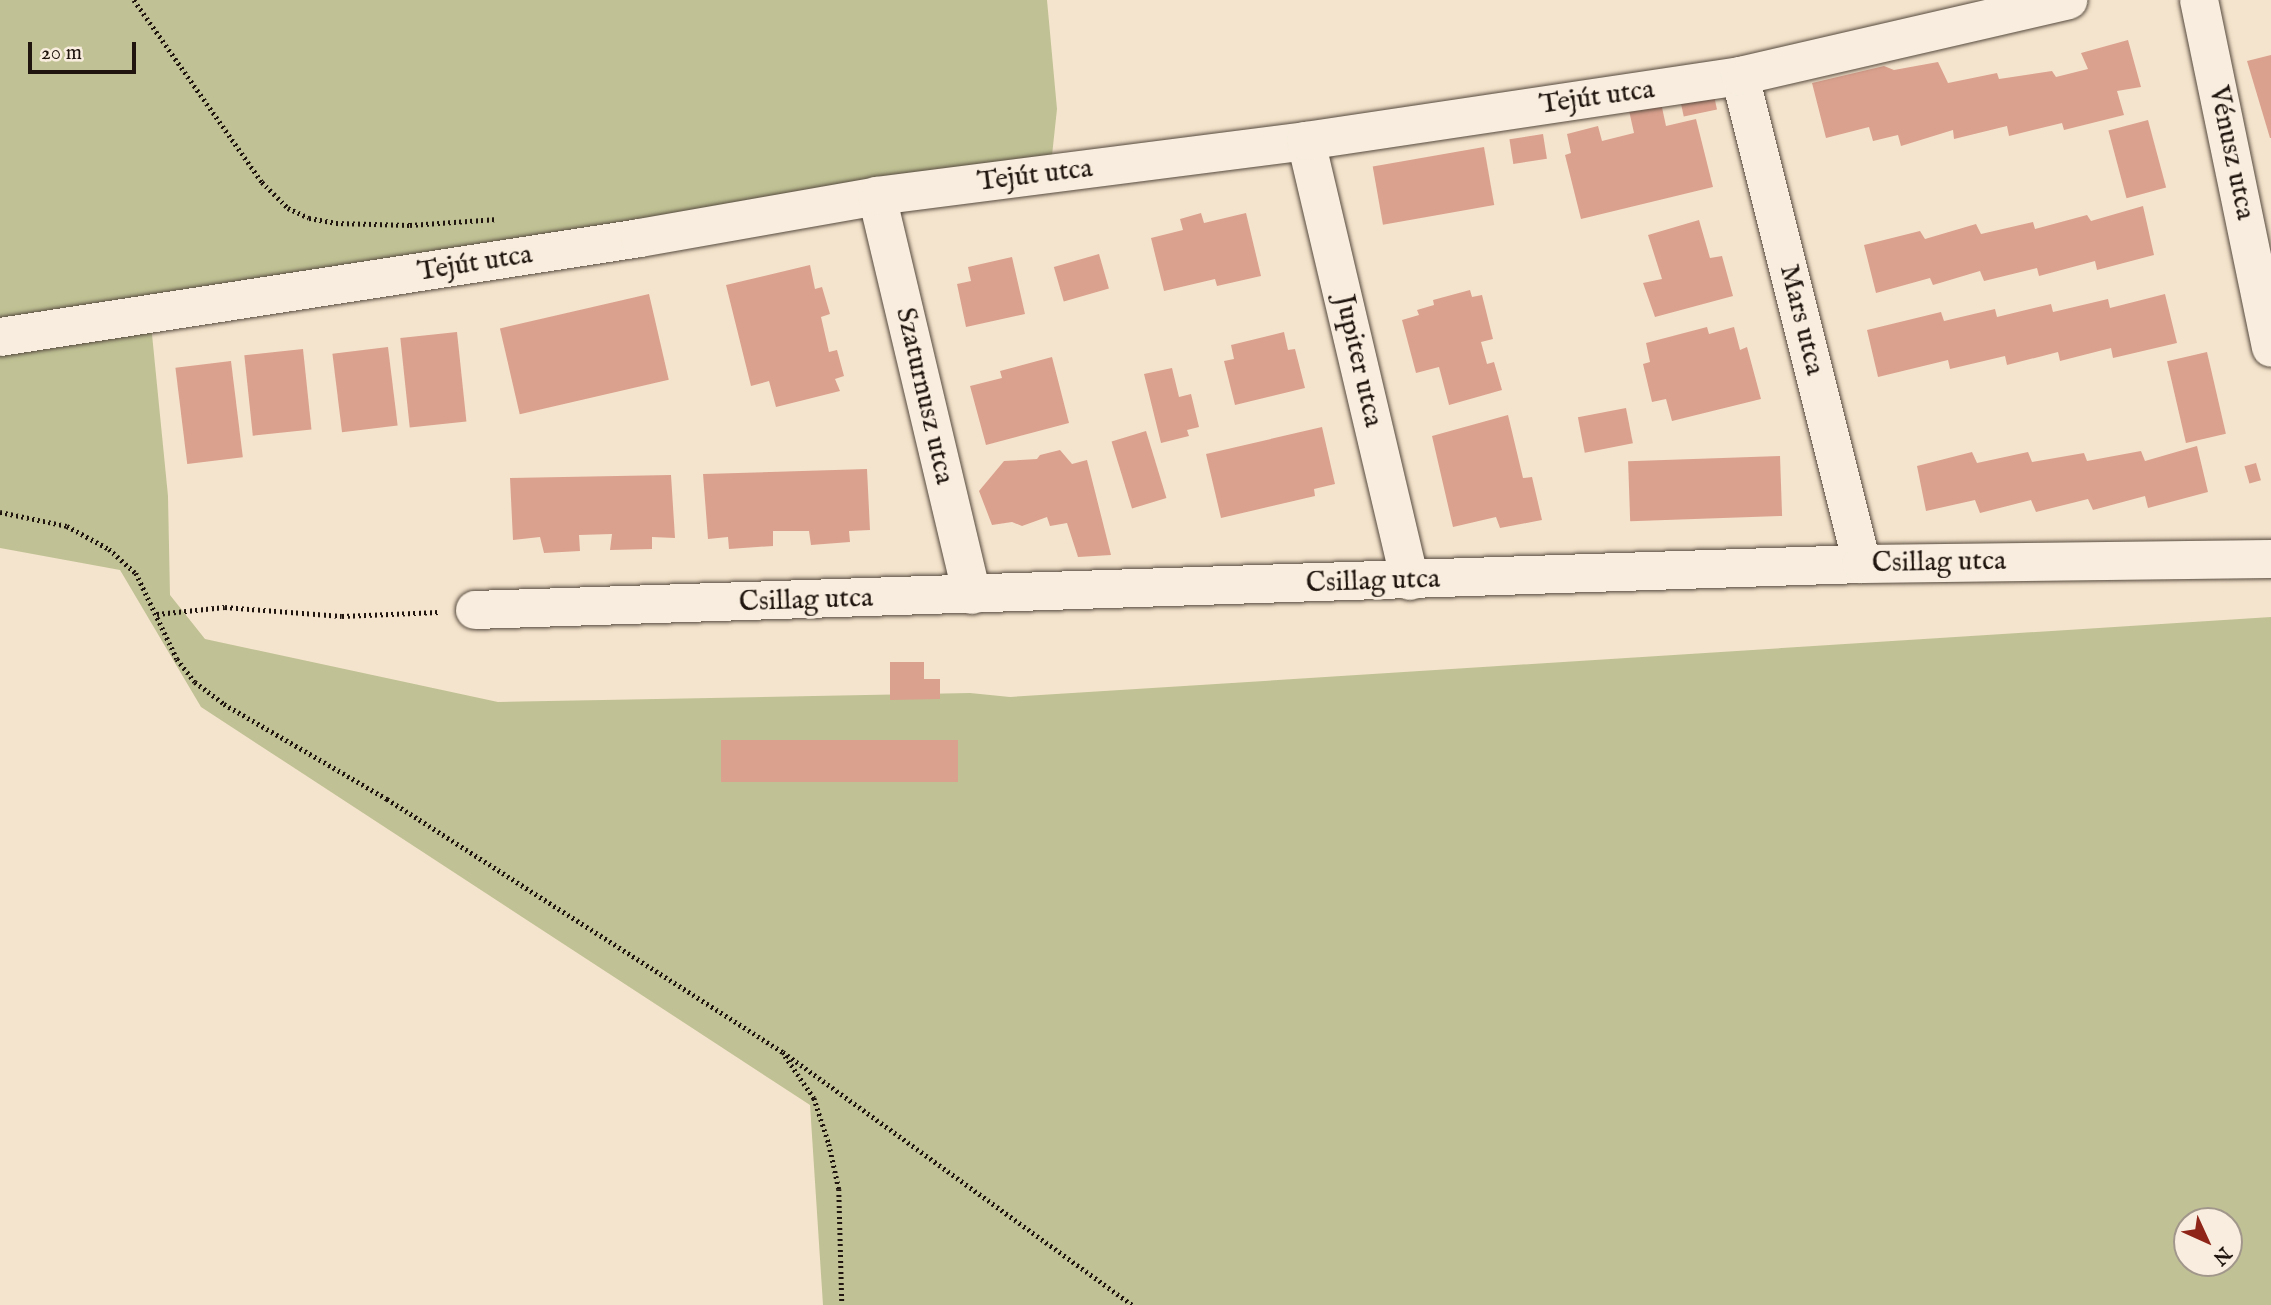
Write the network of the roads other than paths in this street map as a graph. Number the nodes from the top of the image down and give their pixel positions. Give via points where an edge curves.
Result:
1 (2068, 0) edge
2 (2199, 0) edge
3 (1740, 76) junction
4 (1306, 141) junction
5 (877, 196) junction
6 (0, 337) edge
7 (2271, 348) edge
8 (2271, 559) edge
9 (1862, 564) junction
10 (1410, 581) junction
11 (972, 595) junction
12 (475, 610) road end

1 - 3 street, Tejút utca
2 - 7 street, Vénusz utca
3 - 4 street, Tejút utca
3 - 9 street, Mars utca
4 - 5 street, Tejút utca
4 - 10 street, Jupiter utca
5 - 6 street, Tejút utca via 613,242
5 - 11 street, Szaturnusz utca
8 - 9 street, Csillag utca
9 - 10 street, Csillag utca
10 - 11 street, Csillag utca
11 - 12 street, Csillag utca

